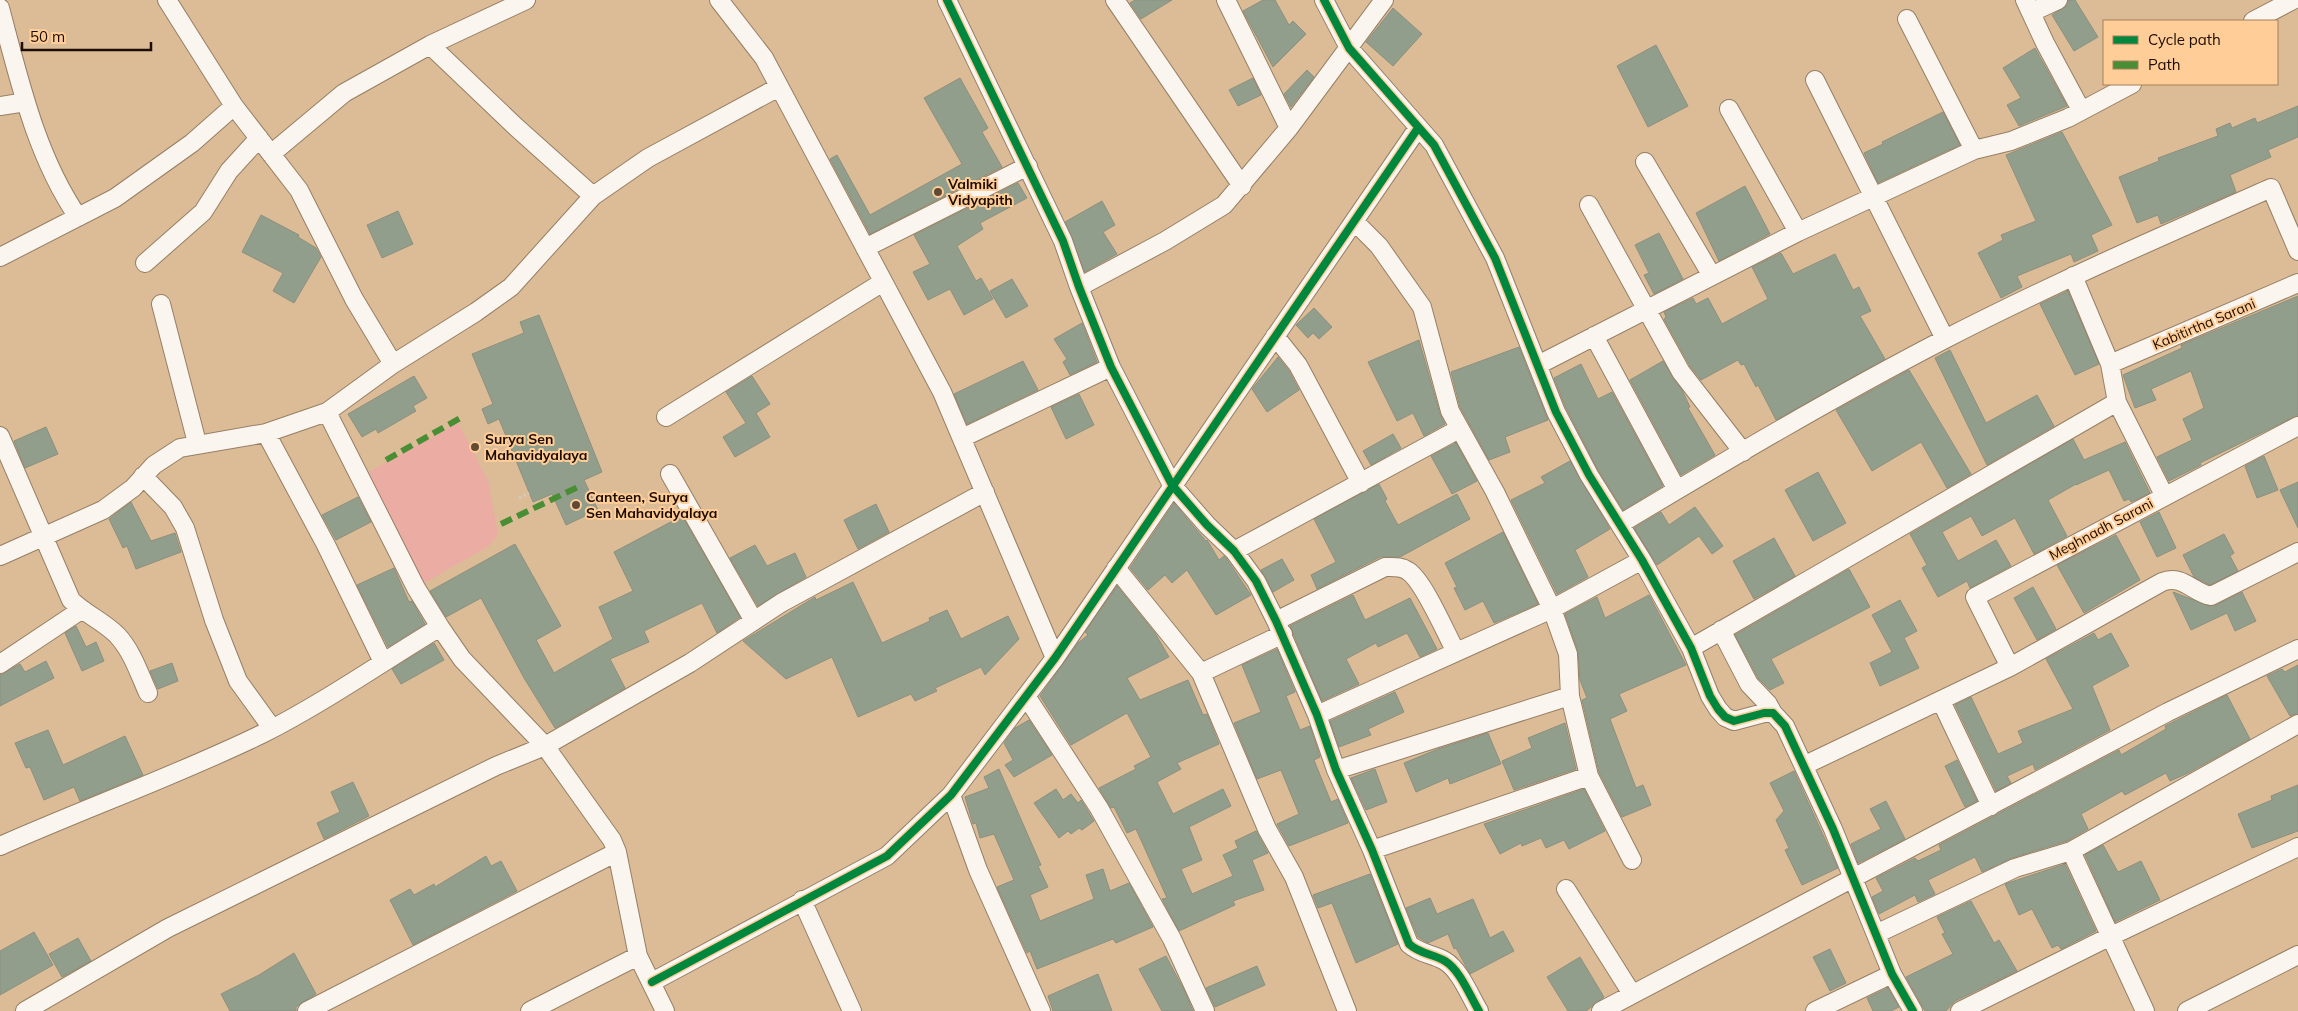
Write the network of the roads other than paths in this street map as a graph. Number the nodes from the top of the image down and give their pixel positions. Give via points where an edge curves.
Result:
1 (166, 0) edge
2 (526, 0) edge
3 (719, 0) edge
4 (947, 0) edge
5 (1115, 0) edge
6 (1226, 0) edge
7 (1324, 0) edge
8 (1384, 0) edge
9 (2058, 0) edge
10 (2294, 0) edge
11 (2029, 6) edge
12 (0, 8) edge
13 (1907, 20) dead end
14 (2255, 20) edge
15 (430, 45) junction
16 (1350, 48) junction
17 (1815, 80) dead end
18 (2130, 85) edge
19 (779, 87) junction
20 (26, 102) junction
21 (0, 106) edge
22 (234, 106) junction
23 (1729, 109) dead end
24 (2081, 110) junction
25 (1289, 128) junction
26 (1418, 128) junction
27 (259, 138) junction
28 (1974, 150) junction
29 (271, 154) junction
30 (1645, 162) dead end
31 (1028, 166) junction
32 (1242, 186) junction
33 (593, 196) junction
34 (1873, 198) junction
35 (1589, 205) dead end
36 (78, 217) junction
37 (1355, 222) junction
38 (1798, 232) junction
39 (865, 248) junction
40 (2298, 251) edge
41 (0, 257) edge
42 (144, 263) dead end
43 (1712, 276) junction
44 (2074, 276) junction
45 (883, 282) junction
46 (2298, 283) edge
47 (1079, 287) junction
48 (161, 304) dead end
49 (1647, 309) junction
50 (1275, 336) junction
51 (1594, 336) junction
52 (1945, 339) junction
53 (393, 364) junction
54 (2110, 364) junction
55 (1538, 365) junction
56 (1111, 367) junction
57 (2117, 402) junction
58 (328, 412) junction
59 (666, 417) dead end
60 (2298, 426) edge
61 (1459, 429) junction
62 (266, 433) junction
63 (0, 436) edge
64 (962, 438) junction
65 (197, 443) junction
66 (1743, 452) junction
67 (670, 474) dead end
68 (143, 476) junction
69 (1361, 483) junction
70 (1172, 485) junction
71 (1677, 490) junction
72 (985, 492) junction
73 (2164, 495) junction
74 (1620, 524) junction
75 (44, 538) junction
76 (1234, 551) junction
77 (2298, 552) edge
78 (0, 556) edge
79 (1642, 560) junction
80 (1116, 568) junction
81 (1552, 609) junction
82 (81, 610) junction
83 (754, 621) junction
84 (440, 627) junction
85 (1280, 628) junction
86 (1721, 630) junction
87 (1691, 648) junction
88 (2298, 649) edge
89 (1456, 652) junction
90 (1055, 658) junction
91 (383, 662) junction
92 (0, 664) edge
93 (2010, 667) junction
94 (1201, 673) junction
95 (148, 693) dead end
96 (1026, 696) junction
97 (1570, 696) junction
98 (1941, 701) junction
99 (1773, 713) junction
100 (1317, 715) junction
101 (2298, 724) edge
102 (272, 728) junction
103 (545, 746) junction
104 (1805, 765) junction
105 (1336, 770) junction
106 (1589, 776) junction
107 (952, 795) junction
108 (1991, 806) junction
109 (0, 846) edge
110 (2298, 847) edge
111 (1372, 850) junction
112 (2071, 851) junction
113 (617, 852) junction
114 (1632, 860) dead end
115 (1853, 879) junction
116 (1566, 889) dead end
117 (802, 900) junction
118 (1876, 934) junction
119 (2109, 937) junction
120 (2298, 955) edge
121 (638, 956) junction
122 (1892, 974) junction
123 (652, 982) junction
124 (1632, 994) junction
125 (25, 1011) edge
126 (307, 1011) edge
127 (530, 1011) edge
128 (664, 1011) edge
129 (852, 1011) edge
130 (1041, 1011) edge
131 (1205, 1011) edge
132 (1347, 1011) edge
133 (1479, 1011) edge
134 (1601, 1011) edge
135 (1815, 1011) edge
136 (1913, 1011) edge
137 (1960, 1011) edge
138 (2145, 1011) edge
139 (2186, 1011) edge

1 - 22 street
2 - 15 street
3 - 19 street via 764,58
4 - 31 street
5 - 32 street
6 - 25 street
7 - 16 street
8 - 16 street
9 - 11 street
10 - 14 street
11 - 24 street
12 - 20 street
13 - 28 street
15 - 29 street via 344,93
15 - 33 street
16 - 25 street
16 - 26 street
17 - 34 street
18 - 24 street
19 - 33 street via 648,158
19 - 39 street
20 - 21 street
20 - 36 street via 61,192
22 - 27 street
22 - 36 street via 192,143 123,192
23 - 38 street
24 - 28 street via 2011,141
25 - 32 street
26 - 37 street
26 - 55 street via 1434,144 1495,258
27 - 29 street
27 - 42 street via 229,171 203,212
28 - 34 street
29 - 53 street via 302,196 354,299
30 - 43 street
31 - 39 street
31 - 47 street via 1063,241
32 - 47 street via 1224,205 1186,229
33 - 53 street via 511,287
34 - 38 street
34 - 52 street
35 - 49 street
36 - 41 street
37 - 50 street
37 - 61 street via 1378,246 1422,307 1441,384
38 - 43 street
39 - 45 street
40 - 44 street via 2271,188
43 - 49 street
44 - 52 street
44 - 54 street
45 - 59 street
45 - 64 street via 942,392
46 - 54 street, Kabitirtha Sarani
47 - 56 street
48 - 65 street
49 - 51 street
49 - 66 street via 1681,372
50 - 69 street via 1298,365
50 - 70 street
51 - 55 street
51 - 71 street
52 - 66 street
53 - 58 street
54 - 57 street
55 - 74 street via 1556,412 1589,475
56 - 64 street
56 - 70 street
57 - 73 street
57 - 86 street
58 - 62 street
58 - 84 street via 416,588
60 - 73 street, Meghnadh Sarani
61 - 69 street
61 - 81 street via 1495,492
62 - 65 street
62 - 91 street
63 - 75 street
64 - 72 street
65 - 68 street via 165,456
66 - 71 street
67 - 83 street
68 - 75 street via 133,488 103,510
68 - 102 street via 173,507 185,528 214,620 238,681
69 - 76 street
70 - 76 street
70 - 80 street
71 - 74 street
72 - 83 street via 780,602
72 - 90 street
73 - 93 street, Meghnadh Sarani via 1976,597
74 - 79 street
75 - 78 street
75 - 82 street via 71,600
76 - 85 street via 1256,581
77 - 93 street via 2211,596 2171,578
79 - 81 street
79 - 87 street
80 - 90 street
80 - 94 street
81 - 89 street
81 - 97 street via 1568,654
82 - 92 street
82 - 95 street via 117,635 130,652
83 - 103 street
84 - 91 street
84 - 103 street via 475,673
85 - 89 street via 1385,567 1397,566 1409,571 1420,584
85 - 94 street
85 - 100 street
86 - 87 street
86 - 99 street via 1749,684
87 - 99 street via 1710,696 1725,717 1734,721
88 - 108 street via 2168,712
89 - 100 street
90 - 96 street
91 - 102 street via 314,706
93 - 98 street
94 - 132 street via 1267,829 1294,877
96 - 107 street
96 - 131 street via 1099,808 1172,939
97 - 105 street
97 - 106 street
98 - 104 street
98 - 108 street
99 - 104 street via 1785,726
100 - 105 street
101 - 112 street
102 - 109 street via 166,777
103 - 113 street via 612,840
103 - 125 street via 496,766 168,928
104 - 115 street
105 - 111 street
106 - 111 street
106 - 114 street
107 - 117 street via 887,856
107 - 130 street via 978,870
108 - 115 street
110 - 119 street
111 - 133 street via 1409,944 1417,951 1446,962
112 - 118 street via 2015,868
112 - 119 street
113 - 121 street
113 - 126 street
115 - 118 street
115 - 124 street
116 - 124 street
117 - 123 street
117 - 129 street
118 - 122 street
119 - 137 street
119 - 138 street
120 - 139 street
121 - 123 street
121 - 127 street
122 - 135 street
122 - 136 street
123 - 128 street
124 - 134 street

